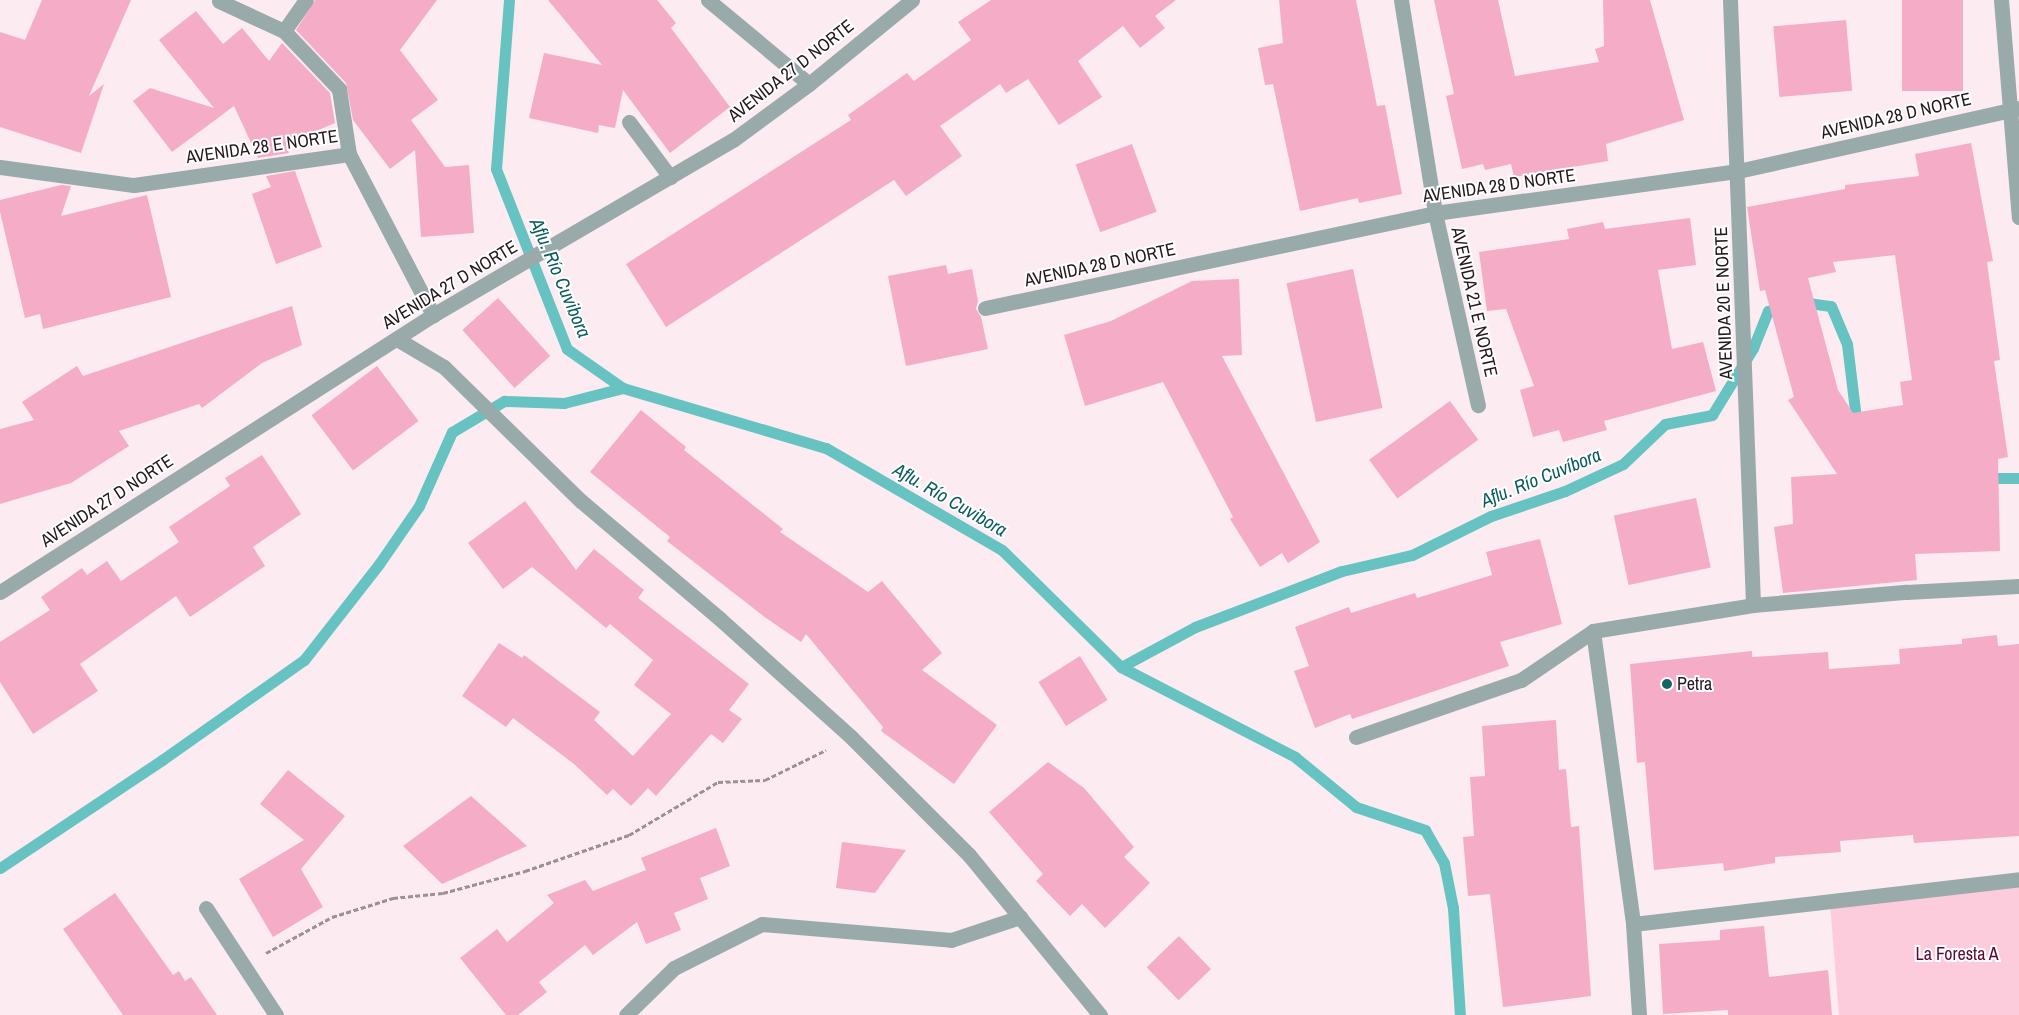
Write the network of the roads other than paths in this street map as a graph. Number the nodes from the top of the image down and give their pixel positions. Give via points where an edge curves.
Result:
1 (306, 0) edge
2 (708, 0) edge
3 (912, 0) edge
4 (1401, 0) edge
5 (1730, 0) edge
6 (2001, 0) edge
7 (219, 1) edge
8 (284, 31) junction
9 (809, 84) junction
10 (2015, 109) edge
11 (629, 122) dead end
12 (349, 154) junction
13 (0, 167) edge
14 (1738, 171) junction
15 (670, 177) junction
16 (1435, 213) junction
17 (2019, 217) edge
18 (985, 308) dead end
19 (433, 315) junction
20 (396, 339) junction
21 (1478, 404) dead end
22 (2019, 586) edge
23 (0, 592) edge
24 (1753, 605) junction
25 (1593, 631) junction
26 (1356, 737) dead end
27 (2019, 879) edge
28 (206, 908) dead end
29 (1020, 917) junction
30 (1633, 924) junction
31 (276, 1015) edge
32 (626, 1015) edge
33 (1100, 1015) edge
34 (1639, 1015) edge

1 - 8 street
2 - 9 street
3 - 9 street, AVENIDA 27 D NORTE
4 - 16 street, AVENIDA 21 E NORTE
5 - 14 street, AVENIDA 20 E NORTE
6 - 10 street
7 - 8 street
8 - 12 street via 339,89
9 - 15 street, AVENIDA 27 D NORTE via 733,140
10 - 14 street, AVENIDA 28 D NORTE
10 - 17 street
11 - 15 street
12 - 13 street, AVENIDA 28 E NORTE via 134,185
12 - 19 street, AVENIDA 28 E NORTE
14 - 16 street, AVENIDA 28 D NORTE
14 - 24 street, AVENIDA 20 E NORTE
15 - 19 street, AVENIDA 27 D NORTE
16 - 18 street, AVENIDA 28 D NORTE
16 - 21 street, AVENIDA 21 E NORTE
19 - 20 street, AVENIDA 27 D NORTE
20 - 23 street, AVENIDA 27 D NORTE
20 - 29 street via 444,367 581,501 720,619 851,737 969,855
22 - 24 street
24 - 25 street
25 - 26 street via 1521,680
25 - 30 street
27 - 30 street
28 - 31 street
29 - 32 street via 952,940 762,924 674,968
29 - 33 street
30 - 34 street

